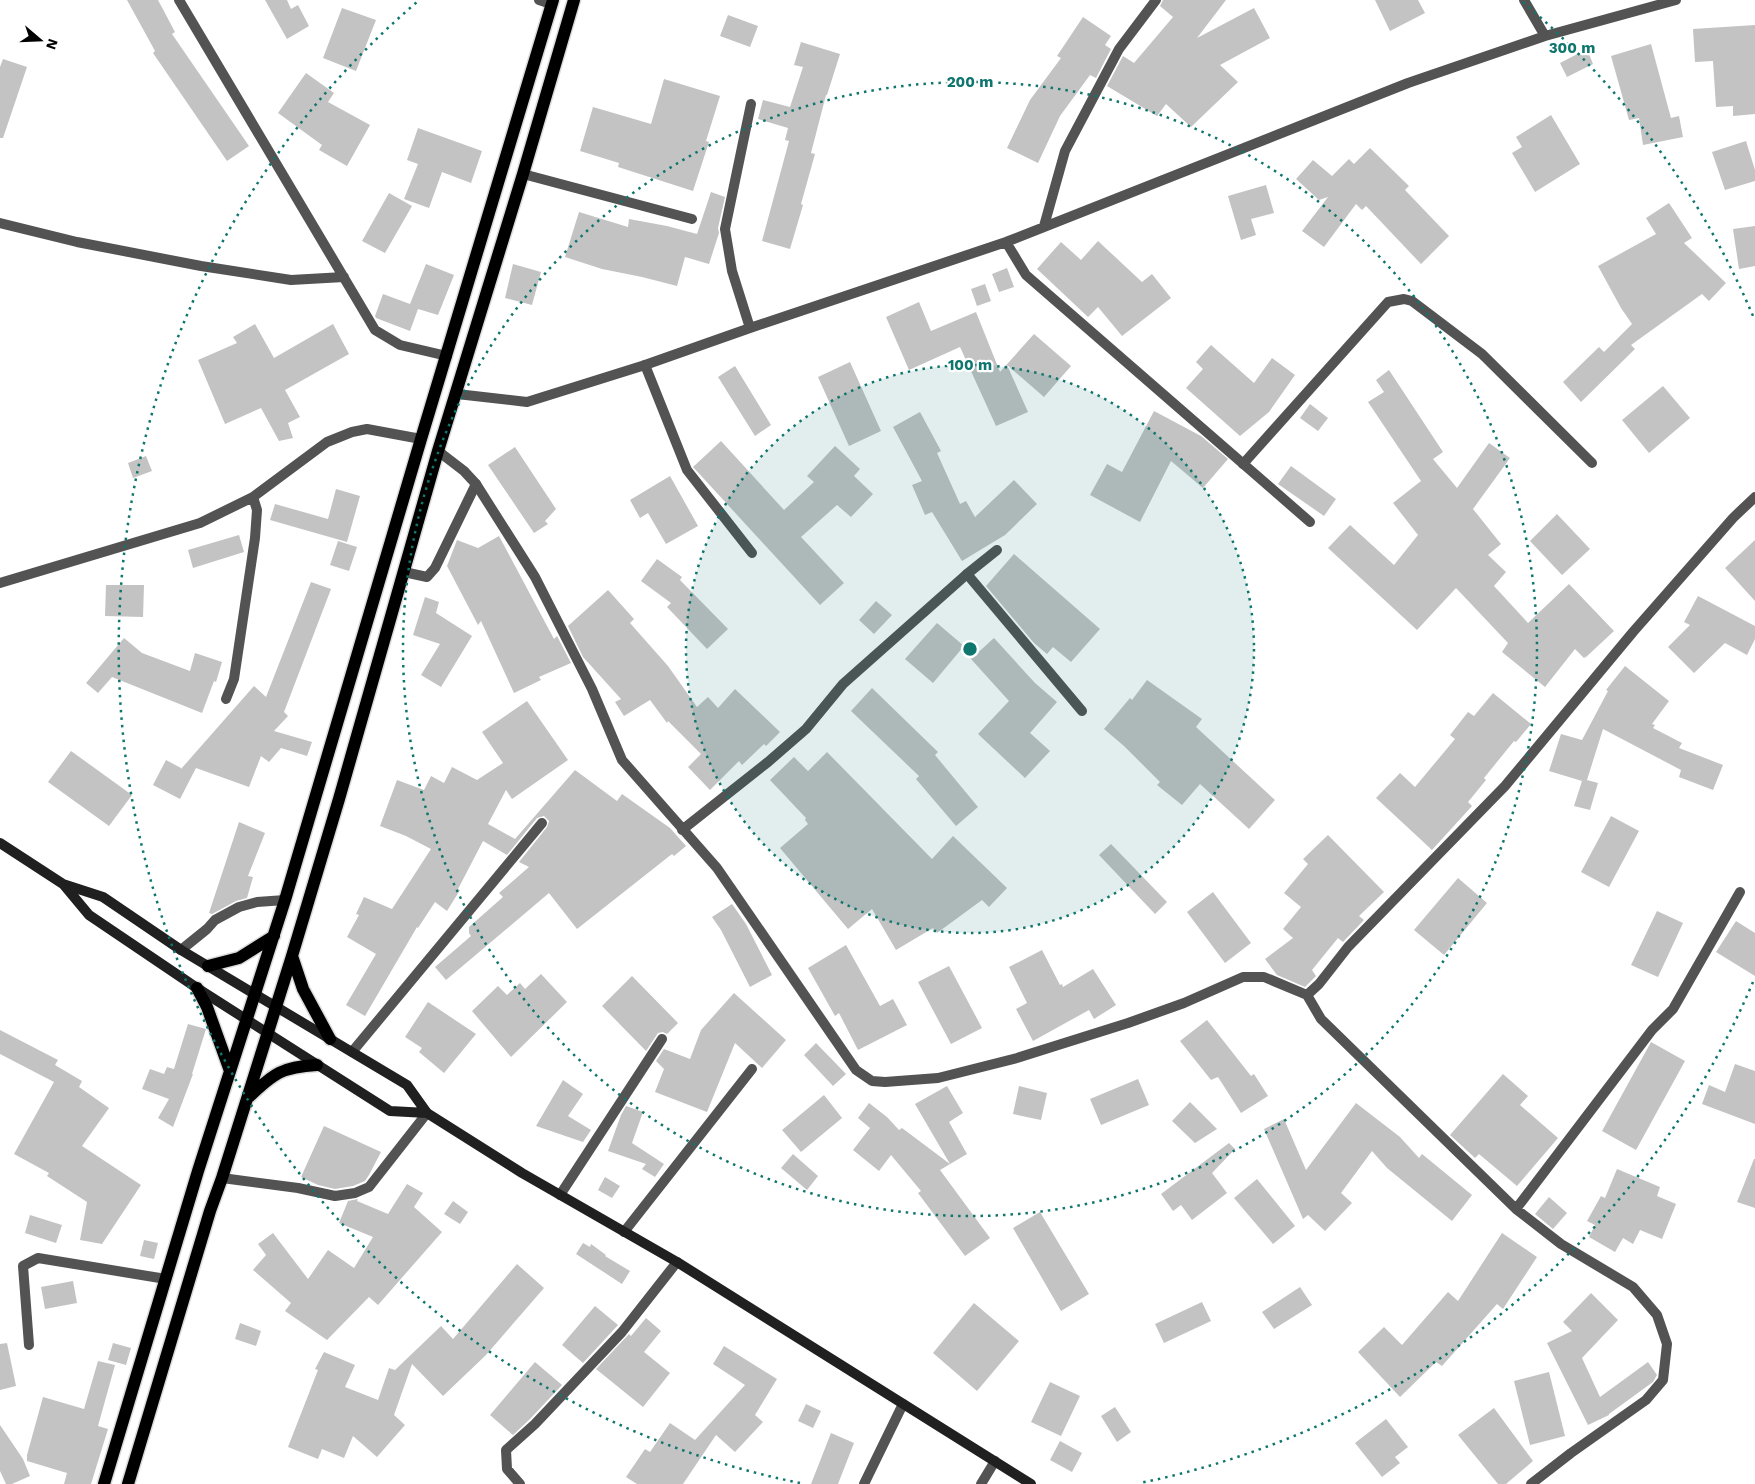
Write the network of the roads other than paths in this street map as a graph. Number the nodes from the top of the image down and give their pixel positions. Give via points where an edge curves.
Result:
1 (178, 0) edge
2 (574, 0) edge
3 (1156, 0) edge
4 (1524, 0) edge
5 (1676, 0) edge
6 (548, 1) edge
7 (1545, 36) junction
8 (751, 104) dead end
9 (523, 174) junction
10 (692, 219) dead end
11 (0, 224) edge
12 (1044, 226) junction
13 (1006, 242) junction
14 (344, 277) junction
15 (750, 328) junction
16 (446, 356) junction
17 (645, 365) junction
18 (457, 394) junction
19 (421, 439) junction
20 (438, 452) junction
21 (1592, 463) dead end
22 (1243, 464) junction
23 (476, 484) junction
24 (253, 497) junction
25 (1755, 497) edge
26 (1310, 522) dead end
27 (997, 550) dead end
28 (752, 553) dead end
29 (404, 572) junction
30 (967, 574) junction
31 (0, 583) edge
32 (226, 699) dead end
33 (1082, 711) dead end
34 (542, 823) dead end
35 (682, 830) junction
36 (0, 843) edge
37 (63, 884) junction
38 (1740, 892) dead end
39 (285, 900) junction
40 (274, 936) junction
41 (181, 950) junction
42 (292, 956) junction
43 (208, 966) junction
44 (197, 988) junction
45 (255, 995) junction
46 (1307, 995) junction
47 (276, 1007) junction
48 (246, 1020) junction
49 (268, 1034) junction
50 (330, 1039) junction
51 (662, 1039) dead end
52 (352, 1052) junction
53 (317, 1065) junction
54 (752, 1069) dead end
55 (230, 1071) junction
56 (247, 1099) junction
57 (427, 1113) junction
58 (222, 1178) junction
59 (560, 1195) junction
60 (1516, 1209) junction
61 (624, 1232) junction
62 (677, 1262) junction
63 (166, 1278) junction
64 (29, 1345) dead end
65 (903, 1404) junction
66 (995, 1461) junction
67 (104, 1484) edge
68 (128, 1484) edge
69 (520, 1484) edge
70 (864, 1484) edge
71 (981, 1484) edge
72 (1031, 1484) edge
73 (1531, 1484) edge

1 - 14 street
2 - 9 main road
3 - 12 street via 1119,49 1065,151
4 - 7 street
5 - 7 street
6 - 16 main road
7 - 12 street via 1408,83
8 - 15 street via 725,229 732,271
9 - 10 street
9 - 18 main road
11 - 14 street via 201,266 291,280
12 - 13 street
13 - 15 street
13 - 22 street via 1026,275
14 - 16 street via 375,330 400,345
15 - 17 street
16 - 19 main road
17 - 18 street via 527,402
17 - 28 street via 687,470
18 - 20 main road
19 - 24 street via 367,429 352,432 327,442
19 - 39 main road
20 - 23 street
20 - 29 main road
21 - 22 street via 1482,354 1412,301 1395,299 1388,302
22 - 26 street
23 - 29 street via 435,568 427,577
23 - 35 street via 535,577 592,689 622,760
24 - 31 street via 200,523
24 - 32 street via 257,510 254,547 234,679
25 - 46 street via 1633,632 1504,786 1348,947
27 - 30 street
29 - 42 main road
30 - 33 street
30 - 35 street via 843,684 806,729
34 - 52 street
35 - 46 street via 717,868 856,1070 872,1081 938,1078 1017,1058 1184,1003 1242,977 1264,977
36 - 37 main road
37 - 41 main road via 103,897
37 - 44 main road via 89,915
38 - 60 street via 1674,1009 1652,1030
39 - 40 main road
39 - 41 street via 239,907 215,920
40 - 43 main road via 239,958
40 - 45 main road
41 - 43 main road
42 - 47 main road
42 - 50 main road via 303,989
43 - 45 main road
44 - 48 main road
44 - 55 main road
45 - 47 main road
45 - 48 main road
46 - 60 street via 1322,1019
47 - 49 main road
47 - 50 main road
48 - 49 main road
48 - 55 main road
49 - 53 main road
49 - 56 main road
50 - 52 main road
51 - 59 street
52 - 57 main road via 407,1085
53 - 56 main road via 294,1066 270,1077
53 - 57 main road via 390,1111
54 - 61 street
55 - 63 main road
56 - 58 main road
57 - 58 street via 369,1187 355,1192 335,1196
57 - 59 main road
58 - 68 main road
59 - 61 main road
60 - 73 street via 1560,1244 1633,1287 1656,1315 1667,1344 1663,1380 1646,1400
61 - 62 main road
62 - 65 main road
62 - 69 street via 622,1332 506,1450 506,1469
63 - 64 street via 38,1258 23,1266
63 - 67 main road
65 - 66 main road
65 - 70 street
66 - 71 street
66 - 72 main road

